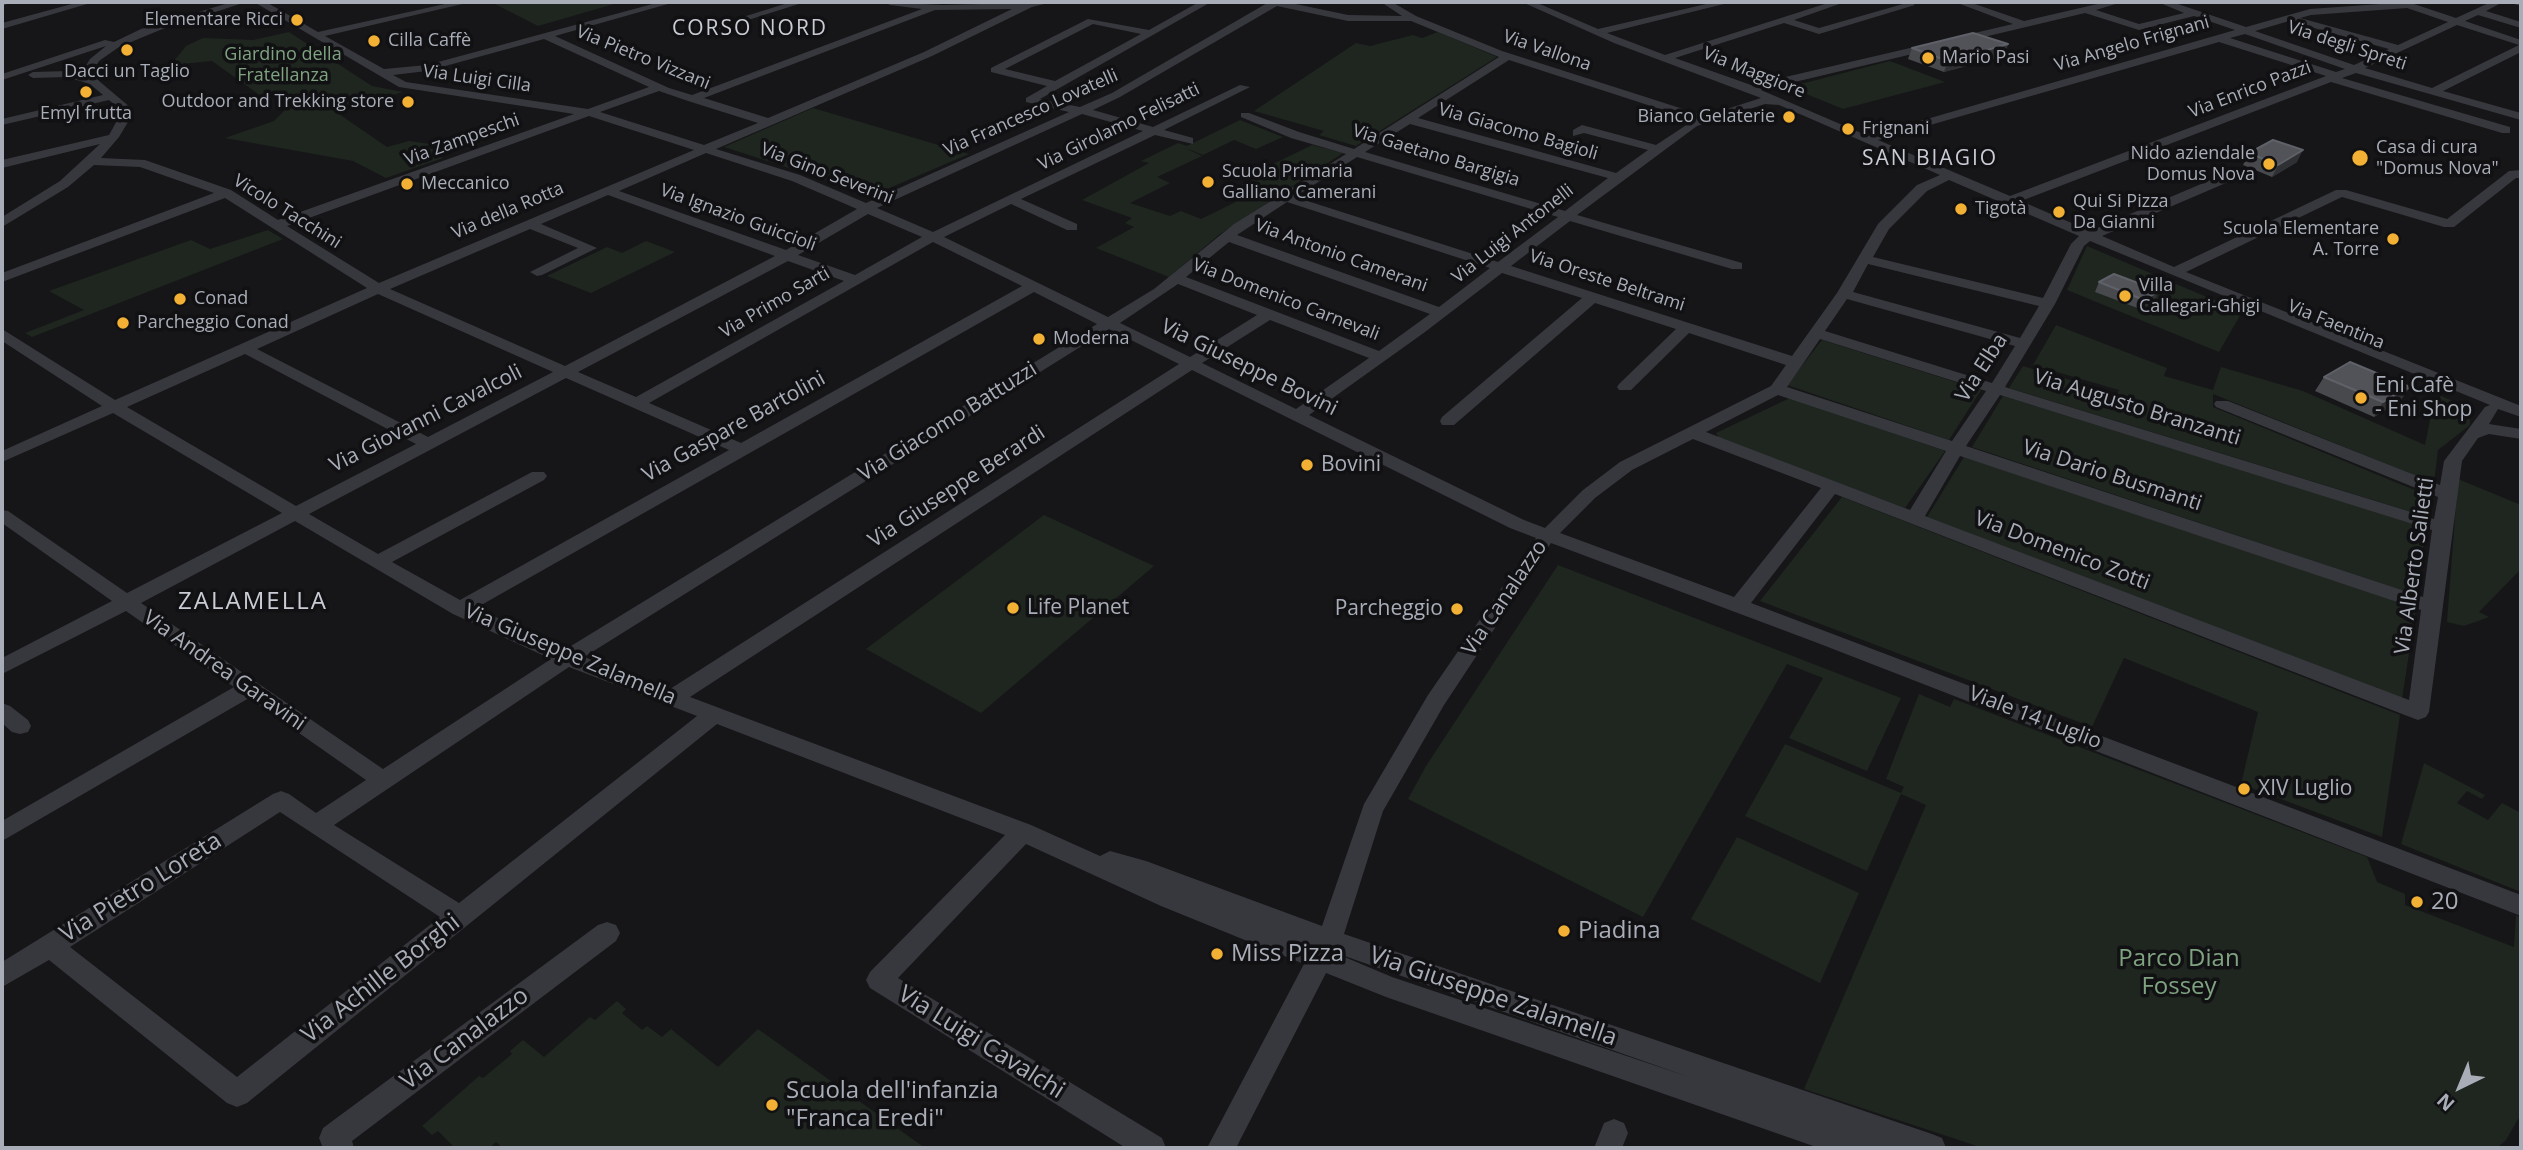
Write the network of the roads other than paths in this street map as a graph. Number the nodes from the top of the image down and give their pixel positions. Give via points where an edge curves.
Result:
1 (7, 2) edge
2 (89, 2) edge
3 (241, 2) edge
4 (259, 2) edge
5 (466, 2) edge
6 (670, 2) edge
7 (800, 2) edge
8 (890, 2) edge
9 (1047, 2) edge
10 (1206, 2) edge
11 (1275, 2) edge
12 (1386, 2) edge
13 (1527, 2) edge
14 (1727, 2) edge
15 (1808, 2) edge
16 (1840, 2) edge
17 (1960, 2) edge
18 (2063, 2) edge
19 (2117, 2) edge
20 (2398, 2) edge
21 (2498, 2) edge
22 (2, 3) edge
23 (2171, 3) edge
24 (1030, 4) junction
25 (1910, 5) dead end
26 (2292, 5) dead end
27 (2409, 5) junction
28 (1825, 7) junction
29 (932, 8) junction
30 (2085, 9) junction
31 (2476, 11) junction
32 (2310, 12) junction
33 (2195, 13) junction
34 (1412, 18) junction
35 (2287, 18) junction
36 (1784, 20) junction
37 (2455, 22) junction
38 (2024, 24) junction
39 (2521, 25) edge
40 (2, 26) edge
41 (156, 28) junction
42 (2246, 30) junction
43 (1597, 32) junction
44 (1150, 33) junction
45 (316, 35) junction
46 (712, 35) dead end
47 (545, 36) junction
48 (2218, 38) junction
49 (2521, 43) edge
50 (2521, 48) edge
51 (2400, 49) junction
52 (1508, 57) junction
53 (1662, 57) junction
54 (11, 62) dead end
55 (35, 66) junction
56 (2355, 69) junction
57 (379, 73) junction
58 (78, 76) junction
59 (2333, 77) junction
60 (2, 78) edge
61 (24, 81) dead end
62 (93, 82) junction
63 (1056, 85) junction
64 (660, 87) junction
65 (1244, 87) dead end
66 (2434, 91) junction
67 (1749, 92) junction
68 (112, 96) junction
69 (692, 99) junction
70 (1763, 100) junction
71 (1085, 111) junction
72 (590, 113) junction
73 (1245, 115) dead end
74 (1813, 115) junction
75 (2520, 116) edge
76 (1703, 119) junction
77 (1410, 120) junction
78 (2, 122) edge
79 (768, 122) junction
80 (1154, 130) junction
81 (2506, 130) dead end
82 (1577, 133) dead end
83 (113, 137) junction
84 (1189, 141) dead end
85 (1867, 141) junction
86 (706, 149) junction
87 (1657, 149) junction
88 (1358, 152) junction
89 (91, 161) junction
90 (2, 164) edge
91 (2242, 171) dead end
92 (2521, 174) edge
93 (1618, 177) junction
94 (1948, 177) junction
95 (608, 191) junction
96 (226, 193) junction
97 (1286, 198) junction
98 (1010, 199) junction
99 (2010, 201) junction
100 (868, 207) junction
101 (1568, 216) junction
102 (2, 223) edge
103 (277, 225) junction
104 (531, 225) junction
105 (1072, 228) dead end
106 (1227, 236) junction
107 (933, 237) junction
108 (2087, 237) junction
109 (786, 256) junction
110 (1864, 259) junction
111 (1737, 266) dead end
112 (1501, 267) junction
113 (2174, 271) junction
114 (537, 272) dead end
115 (2, 278) edge
116 (1178, 279) junction
117 (855, 280) junction
118 (1032, 286) junction
119 (379, 289) junction
120 (1844, 294) junction
121 (1594, 296) junction
122 (2048, 304) junction
123 (1441, 313) junction
124 (1268, 314) junction
125 (1107, 324) junction
126 (1687, 326) junction
127 (2, 334) edge
128 (1818, 334) junction
129 (2024, 344) junction
130 (246, 349) junction
131 (1380, 357) junction
132 (1797, 363) junction
133 (1191, 365) junction
134 (566, 372) junction
135 (1625, 387) dead end
136 (1996, 388) junction
137 (1777, 390) junction
138 (637, 403) junction
139 (2222, 404) dead end
140 (114, 407) junction
141 (2491, 410) junction
142 (1296, 417) junction
143 (2521, 417) edge
144 (1448, 421) dead end
145 (1691, 432) junction
146 (2476, 434) junction
147 (2521, 434) edge
148 (429, 444) junction
149 (740, 449) junction
150 (1956, 449) junction
151 (2, 457) edge
152 (538, 476) dead end
153 (1831, 487) junction
154 (2446, 494) junction
155 (294, 513) junction
156 (2, 514) edge
157 (1914, 519) junction
158 (2442, 527) junction
159 (1546, 536) junction
160 (378, 562) junction
161 (125, 603) junction
162 (1738, 606) junction
163 (2432, 607) junction
164 (460, 609) junction
165 (567, 658) junction
166 (2, 667) edge
167 (249, 688) junction
168 (671, 699) junction
169 (2, 711) edge
170 (2418, 712) joint
171 (713, 715) junction
172 (20, 726) dead end
173 (383, 781) junction
174 (316, 825) junction
175 (2, 832) edge
176 (1023, 832) junction
177 (1055, 845) junction
178 (2521, 906) edge
179 (460, 917) junction
180 (607, 933) dead end
181 (50, 946) junction
182 (1324, 960) junction
183 (2, 976) edge
184 (1850, 1145) edge
185 (340, 1148) edge
186 (1152, 1148) edge
187 (1221, 1148) edge
188 (1882, 1148) edge
189 (1932, 1148) edge

1 - 22 street
2 - 40 street
3 - 41 street
4 - 45 street, Via Luigi Cilla
5 - 45 street
6 - 47 street
7 - 46 street via 703,31
8 - 29 street
9 - 24 street
10 - 44 street
11 - 34 street via 1348,18
11 - 71 street, Via Francesco Lovatelli
12 - 34 street, Via Vallona
13 - 43 street, Via Maggiore
14 - 43 street
15 - 28 street
16 - 28 street
17 - 38 street
18 - 30 street
19 - 30 street
20 - 27 street
21 - 31 street, Via Enrico Pazzi
23 - 33 street, Via degli Spreti
24 - 29 street
24 - 79 street, Via della Rotta via 928,54
25 - 36 street via 1819,31
26 - 32 street
27 - 32 street, Via Angelo Frignani
27 - 37 street
28 - 36 street
29 - 69 street
30 - 33 street via 2139,27
30 - 38 street
31 - 37 street, Via Enrico Pazzi
31 - 39 street
32 - 35 street, Via Angelo Frignani
33 - 42 street, Via degli Spreti
34 - 52 street, Via Vallona
35 - 42 street, Via Angelo Frignani
35 - 51 street
36 - 53 street
37 - 49 street
37 - 51 street, Via Enrico Pazzi
38 - 67 street
41 - 55 street
41 - 62 street via 104,51 89,69
42 - 48 street, Via Angelo Frignani
42 - 56 street, Via degli Spreti
43 - 53 street, Via Maggiore
44 - 63 street
44 - 63 street via 1092,21 995,70
45 - 57 street, Via Luigi Cilla
47 - 57 street via 428,68
47 - 64 street, Via Pietro Vizzani
48 - 59 street
48 - 85 street, Via Angelo Frignani
50 - 66 street
51 - 56 street, Via Enrico Pazzi
52 - 76 street, Via Vallona
52 - 77 street, Via Giacomo Battuzzi
53 - 67 street, Via Maggiore
54 - 55 street
55 - 60 street
56 - 59 street, Via Enrico Pazzi
56 - 66 street, Via degli Spreti
57 - 72 street, Via Luigi Cilla via 420,89
58 - 60 street
58 - 61 street
58 - 62 street
59 - 81 street
59 - 99 street, Via Enrico Pazzi
62 - 68 street
63 - 71 street via 1030,100
64 - 69 street, Via Pietro Vizzani
64 - 72 street, Via Zampeschi
65 - 80 street, Via Girolamo Felisatti
66 - 75 street, Via degli Spreti
67 - 70 street, Via Maggiore
67 - 74 street, Via Maggiore
68 - 78 street
68 - 83 street via 125,108
69 - 79 street, Via Pietro Vizzani
70 - 74 street
70 - 76 street, Via Luigi Antonelli
70 - 85 street, Via Maggiore
71 - 80 street
71 - 100 street, Via Francesco Lovatelli
72 - 86 street, Via Luigi Cilla
72 - 103 street, Via Zampeschi
73 - 88 street, Via Gaetano Bargigia
74 - 85 street, Via Maggiore
76 - 87 street, Via Luigi Antonelli
77 - 88 street, Via Giacomo Battuzzi
77 - 93 street, Via Giacomo Bagioli
79 - 86 street, Via della Rotta
80 - 84 street
80 - 98 street, Via Girolamo Felisatti
82 - 87 street via 1582,130
83 - 89 street
83 - 90 street
85 - 94 street, Via Maggiore
85 - 94 street, Via Maggiore
86 - 95 street, Via della Rotta
86 - 100 street, Via Gino Severini
87 - 93 street, Via Luigi Antonelli
88 - 97 street, Via Giacomo Battuzzi
88 - 101 street, Via Gaetano Bargigia
89 - 96 street, Vicolo Tacchini via 141,163
89 - 102 street
91 - 108 street
92 - 113 street via 2513,174 2449,225 2342,193
93 - 101 street, Via Luigi Antonelli
94 - 99 street
94 - 108 street, Via Faentina
94 - 110 street, Via Canalazzo via 1922,188 1904,204
95 - 104 street, Via della Rotta
95 - 109 street, Via Ignazio Guiccioli
96 - 103 street, Vicolo Tacchini
96 - 115 street
97 - 106 street, Via Giacomo Battuzzi
97 - 112 street, Via Oreste Beltrami
98 - 105 street
98 - 107 street, Via Girolamo Felisatti
99 - 108 street
100 - 107 street, Via Gino Severini
100 - 109 street, Via Giovanni Cavalcoli
101 - 111 street, Via Gaetano Bargigia
101 - 112 street, Via Luigi Antonelli
103 - 119 street, Vicolo Tacchini
104 - 114 street via 590,248
104 - 119 street, Via della Rotta
106 - 116 street, Via Giacomo Battuzzi
106 - 123 street, Via Antonio Camerani
107 - 117 street, Via Primo Sarti
107 - 118 street, Via Giuseppe Bovini
108 - 113 street
108 - 122 street, Via Elba via 2078,244
108 - 141 street, Via Faentina
109 - 117 street, Via Ignazio Guiccioli
109 - 134 street, Via Giovanni Cavalcoli
110 - 120 street, Via Canalazzo
110 - 122 street
112 - 121 street, Via Oreste Beltrami
112 - 123 street, Via Luigi Antonelli
113 - 143 street
116 - 124 street, Via Domenico Carnevali
116 - 125 street, Via Giacomo Battuzzi
117 - 138 street, Via Primo Sarti
118 - 125 street, Via Giuseppe Bovini
118 - 149 street, Via Gaspare Bartolini
119 - 130 street, Via della Rotta
119 - 134 street, Vicolo Tacchini
120 - 128 street, Via Canalazzo
120 - 129 street
121 - 126 street, Via Oreste Beltrami
121 - 144 street
122 - 129 street, Via Elba
123 - 131 street, Via Luigi Antonelli
124 - 131 street, Via Domenico Carnevali
124 - 133 street, Via Giuseppe Berardi
125 - 133 street, Via Giuseppe Bovini
125 - 165 street, Via Giacomo Battuzzi
126 - 132 street, Via Oreste Beltrami
126 - 135 street
127 - 140 street, Via Giuseppe Zalamella
128 - 132 street, Via Canalazzo
128 - 136 street, Via Augusto Branzanti
129 - 136 street, Via Elba
130 - 140 street, Via della Rotta
130 - 148 street
131 - 142 street, Via Luigi Antonelli
132 - 137 street, Via Canalazzo
133 - 142 street, Via Giuseppe Bovini
133 - 168 street, Via Giuseppe Berardi
134 - 138 street, Vicolo Tacchini
134 - 148 street, Via Giovanni Cavalcoli
136 - 150 street, Via Elba
136 - 158 street, Via Augusto Branzanti
137 - 145 street, Via Canalazzo
137 - 150 street, Via Dario Busmanti
138 - 149 street, Vicolo Tacchini
139 - 154 street
140 - 151 street, Via della Rotta
140 - 155 street, Via Giuseppe Zalamella
141 - 143 street, Via Faentina
141 - 146 street, Via Alberto Salietti
142 - 159 street, Via Giuseppe Bovini
145 - 153 street, Via Domenico Zotti
145 - 159 street, Via Canalazzo via 1626,466
146 - 147 street via 2487,429
146 - 154 street, Via Alberto Salietti via 2453,461
148 - 155 street, Via Giovanni Cavalcoli
149 - 164 street, Via Gaspare Bartolini
150 - 157 street, Via Elba
150 - 163 street, Via Dario Busmanti
152 - 160 street
153 - 157 street, Via Domenico Zotti
153 - 162 street
154 - 158 street, Via Alberto Salietti
155 - 160 street, Via Giuseppe Zalamella
155 - 161 street, Via Giovanni Cavalcoli
156 - 161 street, Via Andrea Garavini
157 - 170 street, Via Domenico Zotti
158 - 163 street, Via Alberto Salietti
159 - 162 street, Viale 14 Luglio
159 - 182 street, Via Canalazzo via 1436,700 1372,810
160 - 164 street, Via Giuseppe Zalamella
161 - 166 street, Via Giovanni Cavalcoli
161 - 167 street, Via Andrea Garavini
162 - 178 street, Viale 14 Luglio
163 - 170 street, Via Alberto Salietti
164 - 165 street, Via Giuseppe Zalamella
165 - 168 street, Via Giuseppe Zalamella
165 - 173 street, Via Giacomo Battuzzi
167 - 173 street, Via Andrea Garavini
167 - 175 street
168 - 171 street, Via Giuseppe Zalamella
169 - 172 street
171 - 176 street, Via Giuseppe Zalamella
171 - 179 street, Via Achille Borghi
173 - 174 street
174 - 179 street
174 - 181 street, Via Pietro Loreta via 281,800
176 - 177 street, Via Giuseppe Zalamella
176 - 186 street, Via Luigi Cavalchi via 878,980
177 - 182 street, Via Giuseppe Zalamella via 1146,871
177 - 182 street, Via Giuseppe Zalamella via 1310,966
179 - 181 street, Via Achille Borghi via 237,1094
180 - 185 street, Via Canalazzo via 332,1138
181 - 183 street, Via Pietro Loreta
182 - 184 street, Via Giuseppe Zalamella via 1386,986
182 - 187 street, Via Canalazzo
182 - 189 street, Via Giuseppe Zalamella via 1538,1013
184 - 188 street, Via Giuseppe Zalamella

